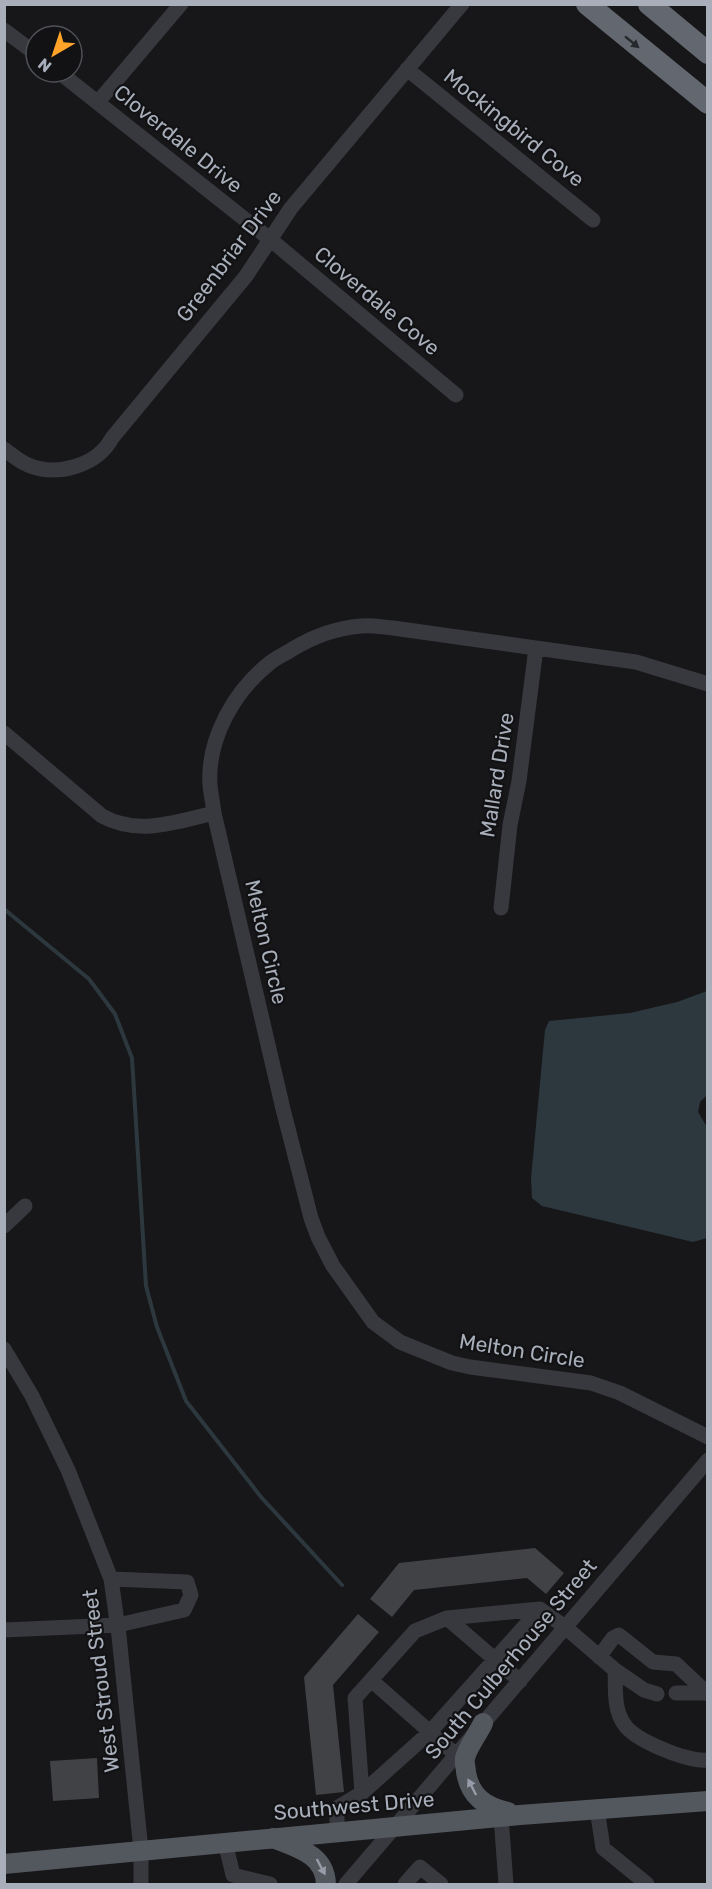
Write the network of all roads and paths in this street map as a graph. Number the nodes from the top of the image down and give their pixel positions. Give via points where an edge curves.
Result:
1 (181, 4) edge
2 (462, 4) edge
3 (587, 4) edge
4 (649, 4) edge
5 (4, 30) edge
6 (24, 45) edge
7 (708, 53) edge
8 (407, 69) junction
9 (75, 84) edge
10 (98, 102) junction
11 (708, 103) edge
12 (593, 220) dead end
13 (271, 240) junction
14 (456, 395) dead end
15 (4, 449) edge
16 (536, 648) junction
17 (708, 684) edge
18 (4, 733) edge
19 (214, 813) junction
20 (501, 908) dead end
21 (25, 1206) dead end
22 (4, 1226) edge
23 (4, 1349) edge
24 (708, 1437) edge
25 (708, 1460) edge
26 (111, 1579) junction
27 (540, 1609) junction
28 (447, 1618) junction
29 (118, 1625) junction
30 (565, 1627) junction
31 (4, 1630) edge
32 (600, 1657) junction
33 (496, 1660) junction
34 (615, 1670) junction
35 (371, 1680) junction
36 (520, 1681) junction
37 (676, 1693) dead end
38 (657, 1694) dead end
39 (706, 1694) edge
40 (483, 1724) junction
41 (430, 1732) junction
42 (456, 1755) junction
43 (708, 1760) edge
44 (362, 1793) junction
45 (708, 1802) edge
46 (597, 1809) junction
47 (511, 1816) junction
48 (396, 1826) junction
49 (337, 1832) junction
50 (271, 1837) junction
51 (225, 1842) junction
52 (141, 1850) junction
53 (4, 1864) edge
54 (141, 1884) edge
55 (270, 1884) edge
56 (326, 1884) edge
57 (346, 1884) edge
58 (405, 1884) edge
59 (441, 1884) edge
60 (506, 1884) edge
61 (647, 1884) edge

1 - 10 street
2 - 8 street, Greenbriar Drive
3 -> 11 highway
4 - 7 highway
5 - 6 street
8 - 12 street, Mockingbird Cove
8 - 13 street, Greenbriar Drive via 291,208
9 - 10 street, Cloverdale Drive
10 - 13 street, Cloverdale Drive
13 - 14 street, Cloverdale Cove
13 - 15 street, Greenbriar Drive via 246,276 99,453 81,465 53,470 29,466
16 - 17 street, Melton Circle via 636,662
16 - 19 street, Melton Circle via 362,626 325,633 296,647 255,676 228,712 212,759
16 - 20 street, Mallard Drive
18 - 19 street via 102,816 117,823 148,827
19 - 24 street, Melton Circle via 311,1218 333,1266 374,1322 400,1342 452,1363 591,1383 620,1393
21 - 22 street
23 - 26 street, West Stroud Street via 68,1470
25 - 30 street, South Culberhouse Street
26 - 29 street, West Stroud Street
26 - 29 street via 188,1581 191,1595 184,1610
27 - 28 street
27 - 30 street
27 - 33 street
28 - 33 street
28 - 35 street via 415,1631
29 - 31 street
29 - 52 street, West Stroud Street
30 - 32 street
30 - 36 street, South Culberhouse Street
32 - 34 street
32 - 39 street via 619,1635 654,1662 676,1664
33 - 36 street
33 - 41 street
34 - 38 street
34 - 43 street via 616,1706 624,1725 637,1736 673,1753
35 - 41 street
35 - 44 street via 355,1698
36 - 40 street, South Culberhouse Street
37 - 39 street
40 - 42 street, South Culberhouse Street
47 -> 40 main road via 479,1800 467,1778 466,1757
41 - 42 street
41 - 44 street
42 - 48 street, South Culberhouse Street
44 - 49 street via 338,1808
45 - 46 main road, Southwest Drive
46 - 47 main road, Southwest Drive
46 - 61 street via 603,1848
47 - 48 main road, Southwest Drive
47 - 60 street
48 - 49 main road, Southwest Drive
48 - 57 street, South Culberhouse Street
49 - 50 main road, Southwest Drive
50 - 51 main road, Southwest Drive
50 -> 56 main road via 316,1858
51 - 52 main road, Southwest Drive
51 - 55 street via 233,1875
52 - 53 main road, Southwest Drive
52 - 54 street, West Stroud Street
58 - 59 street via 420,1867

